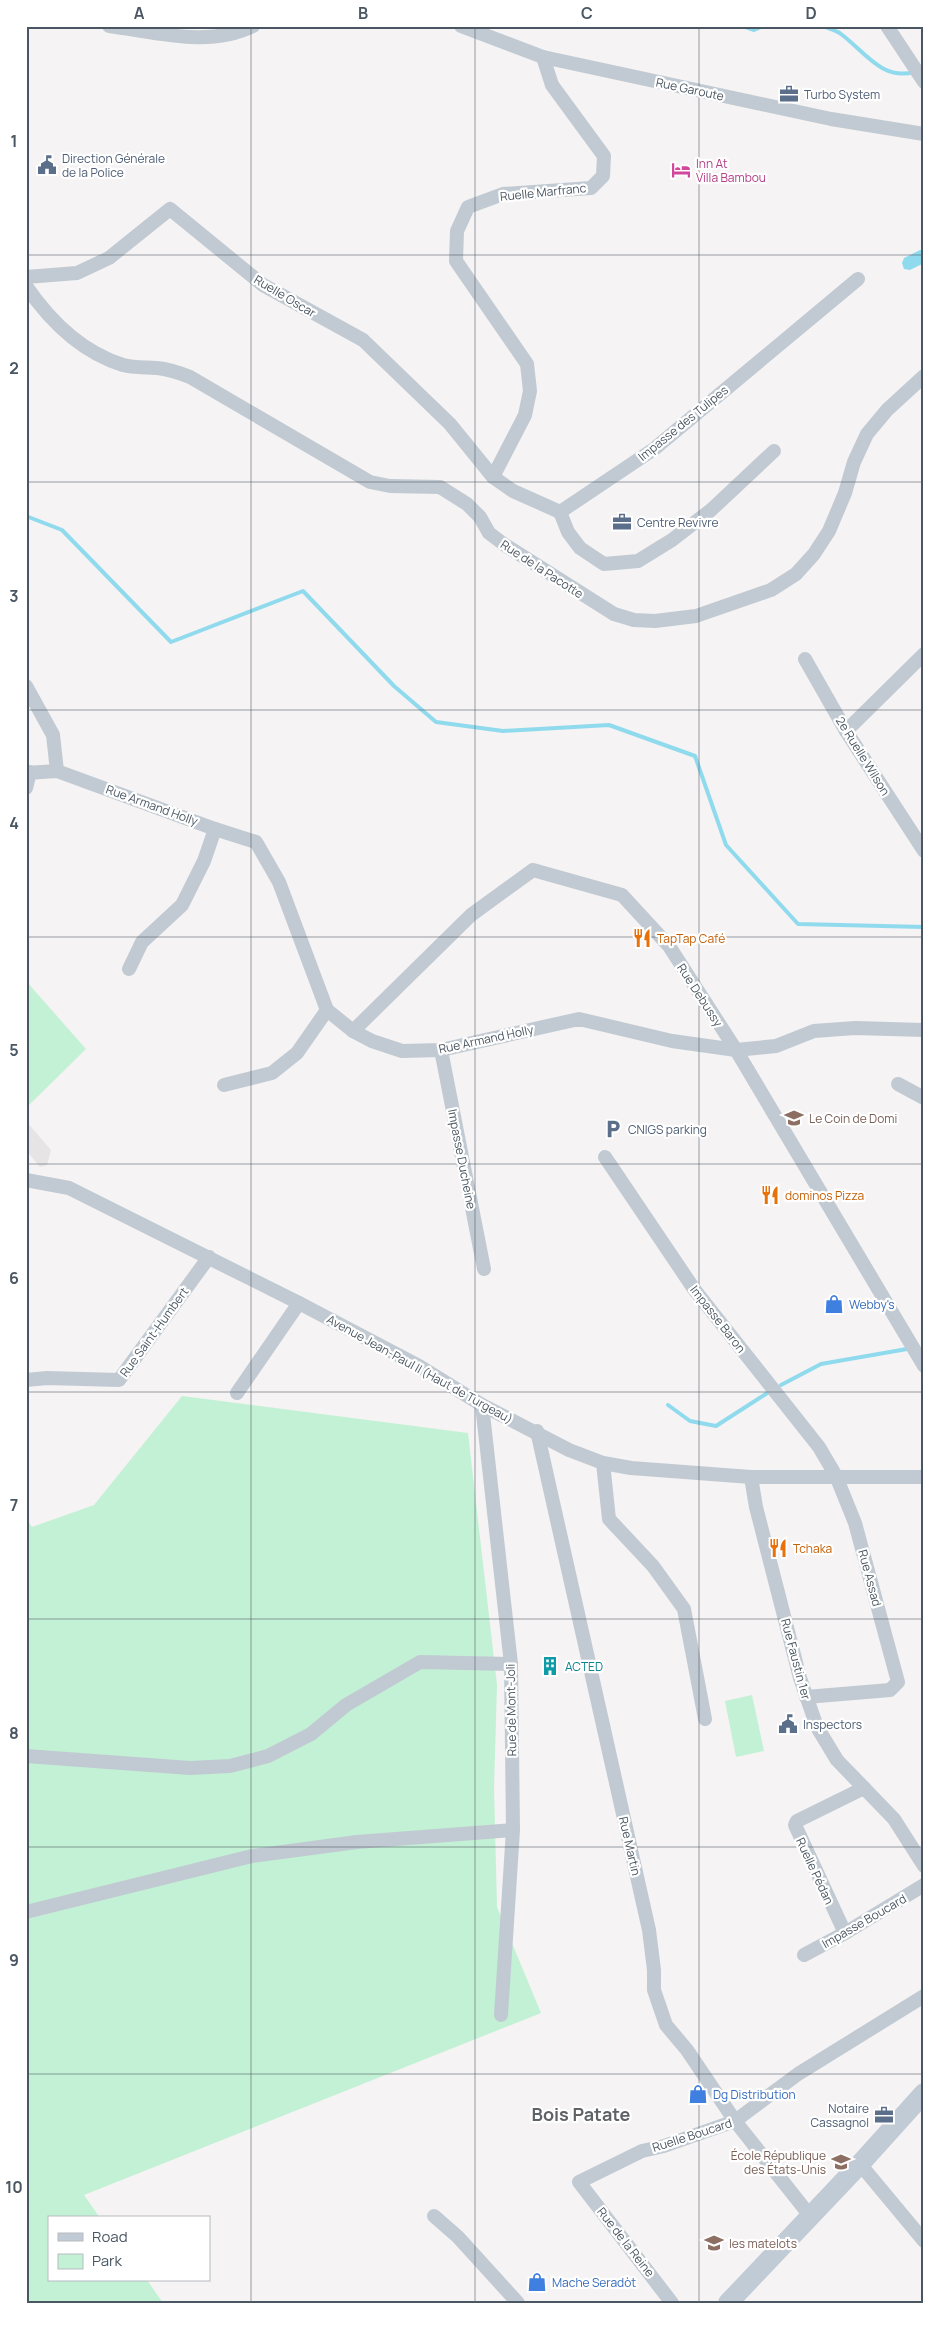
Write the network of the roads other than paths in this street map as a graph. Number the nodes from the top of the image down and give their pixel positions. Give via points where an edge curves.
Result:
1 (109, 26) edge
2 (253, 26) edge
3 (461, 26) edge
4 (887, 26) edge
5 (543, 57) junction
6 (924, 82) edge
7 (924, 134) edge
8 (26, 276) edge
9 (858, 279) dead end
10 (26, 286) edge
11 (924, 376) edge
12 (774, 450) dead end
13 (493, 477) junction
14 (560, 512) junction
15 (924, 654) edge
16 (805, 659) dead end
17 (26, 686) edge
18 (846, 731) junction
19 (56, 771) junction
20 (28, 773) edge
21 (26, 788) edge
22 (214, 829) junction
23 (924, 851) edge
24 (129, 969) dead end
25 (327, 1010) junction
26 (924, 1030) edge
27 (353, 1031) junction
28 (441, 1050) junction
29 (736, 1050) junction
30 (898, 1084) dead end
31 (224, 1085) dead end
32 (924, 1098) edge
33 (605, 1157) dead end
34 (26, 1180) edge
35 (209, 1257) junction
36 (484, 1269) dead end
37 (299, 1303) junction
38 (924, 1366) edge
39 (26, 1380) edge
40 (237, 1393) dead end
41 (482, 1406) junction
42 (537, 1432) junction
43 (603, 1463) junction
44 (836, 1476) junction
45 (924, 1477) edge
46 (751, 1478) junction
47 (511, 1664) junction
48 (806, 1697) junction
49 (705, 1719) dead end
50 (26, 1756) edge
51 (864, 1788) junction
52 (513, 1830) junction
53 (924, 1866) edge
54 (924, 1885) edge
55 (26, 1912) edge
56 (845, 1933) junction
57 (804, 1955) dead end
58 (924, 1996) edge
59 (501, 2015) dead end
60 (924, 2093) edge
61 (735, 2122) junction
62 (860, 2164) junction
63 (579, 2182) joint
64 (434, 2216) dead end
65 (811, 2217) junction
66 (924, 2241) edge
67 (518, 2303) edge
68 (672, 2303) edge
69 (728, 2303) edge

1 - 2 street via 205,38 240,33
3 - 5 street, Rue Garoute
4 - 6 street
5 - 7 street, Rue Garoute via 831,119
5 - 13 street, Ruelle Marfranc via 552,85 604,156 603,176 591,188 503,194 468,207 457,231 456,261 527,364 530,391 525,415
8 - 13 street, Ruelle Oscar via 78,273 109,258 170,209 263,285 363,340 450,424
9 - 14 street, Impasse des Tulipes via 654,449
10 - 11 street, Rue de la Pacotte via 43,311 60,328 104,357 124,365 174,371 190,377 370,482 390,486 440,487 467,504 489,533 505,546 614,614 634,620 696,616 770,590 796,574 828,531 867,434 887,410
12 - 14 street via 711,510 638,561 604,564 580,548 568,532
13 - 14 street via 513,491
15 - 18 street
16 - 18 street, 2e Ruelle Wilson
17 - 19 street via 53,735
18 - 23 street, 2e Ruelle Wilson
19 - 20 street, Rue Armand Holly
19 - 22 street, Rue Armand Holly
20 - 21 street
22 - 24 street via 204,860 182,905 142,942
22 - 25 street, Rue Armand Holly via 256,842 278,882
25 - 27 street, Rue Armand Holly
25 - 31 street via 297,1053 272,1073
26 - 29 street, Rue Armand Holly via 855,1028 814,1031 776,1046
27 - 28 street, Rue Armand Holly via 402,1051
27 - 29 street, Rue Debussy via 471,915 533,870 622,895 669,946
28 - 29 street, Rue Armand Holly via 579,1019 672,1041
28 - 36 street, Impasse Ducheine
29 - 38 street, Rue Debussy
30 - 32 street
33 - 44 street, Impasse Baron via 694,1289 819,1447
34 - 35 street, Avenue Jean-Paul II (Haut de Turgeau) via 69,1188
35 - 37 street, Avenue Jean-Paul II (Haut de Turgeau)
35 - 39 street, Rue Saint-Humbert via 119,1380
37 - 40 street
37 - 41 street, Avenue Jean-Paul II (Haut de Turgeau) via 419,1366
41 - 42 street, Avenue Jean-Paul II (Haut de Turgeau)
41 - 47 street, Rue de Mont-Joli
42 - 43 street, Avenue Jean-Paul II (Haut de Turgeau) via 569,1450
42 - 61 street, Rue Martin via 649,1930 654,1990 666,2025 687,2050
43 - 46 street, Avenue Jean-Paul II (Haut de Turgeau)
43 - 49 street via 609,1519 653,1566 684,1609
44 - 45 street, Avenue Jean-Paul II (Haut de Turgeau)
44 - 46 street, Avenue Jean-Paul II (Haut de Turgeau)
44 - 48 street, Rue Assad via 855,1523 898,1682 890,1690
46 - 48 street, Rue Faustin 1er
47 - 50 street via 420,1662 346,1705 311,1734 268,1756 230,1766 181,1768
47 - 52 street, Rue de Mont-Joli
48 - 51 street, Rue Faustin 1er via 821,1735 837,1760
51 - 53 street, Rue Faustin 1er via 894,1818
51 - 56 street, Ruelle Pédan via 797,1821 795,1825
52 - 55 street via 357,1842 252,1856
52 - 59 street, Rue de Mont-Joli
54 - 56 street, Impasse Boucard
56 - 57 street, Impasse Boucard
58 - 61 street, Ruelle Boucard via 798,2074
60 - 62 street
61 - 63 street, Ruelle Boucard via 642,2151
61 - 65 street, Rue Martin
62 - 65 street
62 - 66 street
63 - 68 street, Rue de la Reine
64 - 67 street via 458,2237
65 - 69 street

